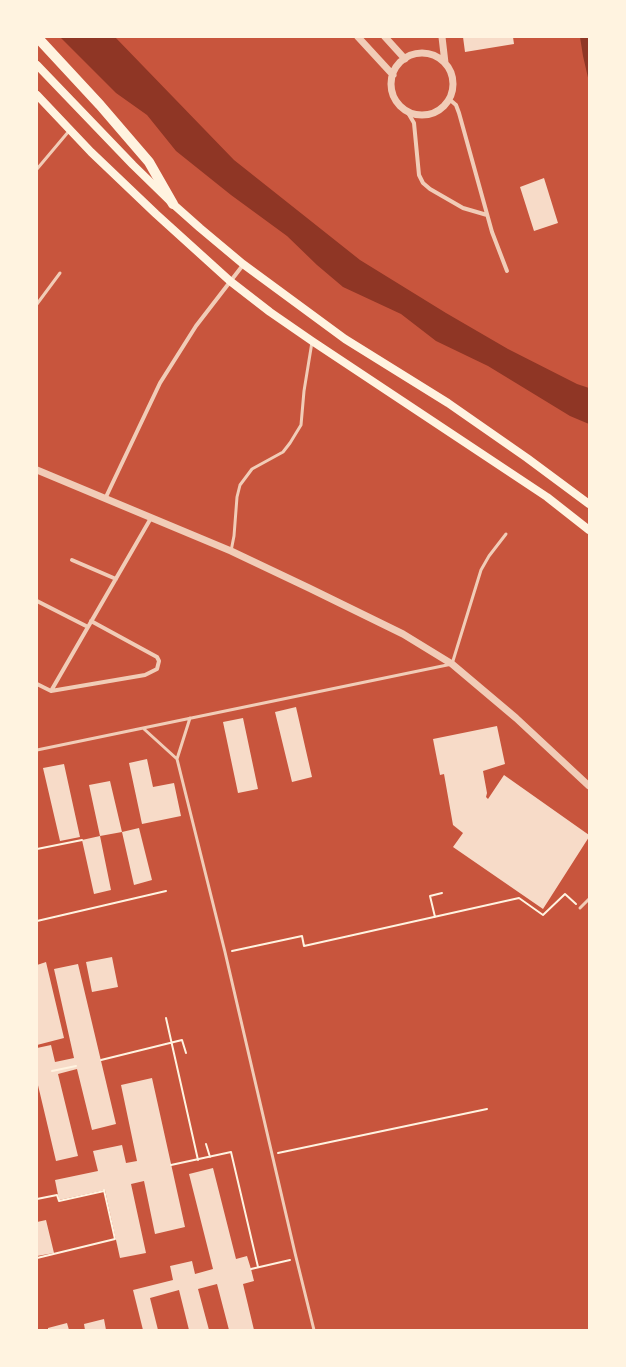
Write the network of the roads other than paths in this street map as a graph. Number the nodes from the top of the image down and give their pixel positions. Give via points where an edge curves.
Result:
1 (37, 37) edge
2 (358, 37) edge
3 (385, 37) edge
4 (442, 37) edge
5 (405, 59) junction
6 (445, 63) junction
7 (37, 65) edge
8 (393, 75) junction
9 (37, 95) edge
10 (449, 99) junction
11 (407, 111) junction
12 (70, 129) junction
13 (37, 169) edge
14 (173, 204) junction
15 (487, 215) junction
16 (243, 264) junction
17 (507, 271) dead end
18 (60, 273) dead end
19 (230, 281) junction
20 (37, 304) edge
21 (312, 341) junction
22 (37, 470) edge
23 (105, 499) junction
24 (589, 504) edge
25 (151, 518) junction
26 (589, 530) edge
27 (506, 534) dead end
28 (231, 551) junction
29 (72, 560) dead end
30 (116, 579) junction
31 (37, 601) edge
32 (91, 621) junction
33 (88, 627) junction
34 (452, 664) junction
35 (37, 684) edge
36 (51, 691) junction
37 (190, 718) junction
38 (144, 729) junction
39 (37, 750) edge
40 (176, 759) junction
41 (589, 786) edge
42 (589, 899) edge
43 (580, 908) road end
44 (314, 1330) edge

1 - 14 main road via 149,162
2 - 8 street
3 - 5 street
4 - 6 street
5 - 6 street via 418,54 428,54
5 - 8 street
6 - 10 street via 453,81
7 - 14 main road
8 - 11 street via 394,98
9 - 12 main road
10 - 11 street via 443,107 431,114 414,114
10 - 15 street via 456,105 459,113
11 - 15 street via 414,123 419,175 423,183 463,208
12 - 13 lane
12 - 19 main road via 156,214
14 - 16 main road
15 - 17 street
16 - 19 street
16 - 24 main road via 345,339 448,403
18 - 20 lane
19 - 21 main road
19 - 23 street via 196,326 160,383
21 - 26 main road via 547,497
21 - 28 lane via 301,425 283,452 252,469 240,485
22 - 23 street
23 - 25 street
25 - 28 street
25 - 30 street
27 - 34 lane via 488,556 481,570
28 - 34 street via 403,634
29 - 30 street
30 - 32 street
31 - 33 street
32 - 33 street
32 - 36 street via 158,657 157,669 145,676
33 - 36 street
34 - 37 lane
34 - 41 street via 516,718
35 - 36 street
37 - 38 lane
37 - 40 lane
38 - 39 lane
38 - 40 lane
40 - 44 lane
42 - 43 lane

